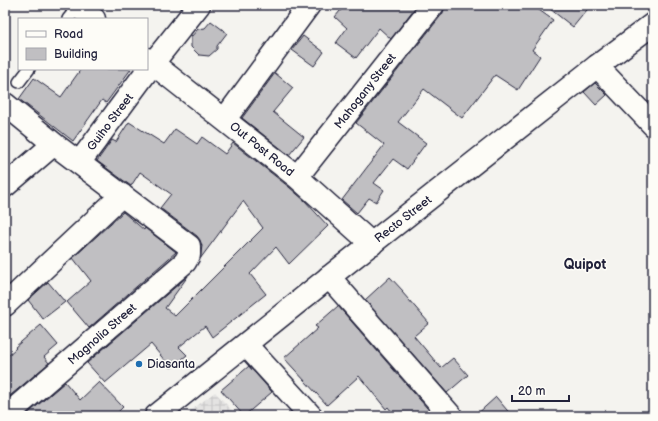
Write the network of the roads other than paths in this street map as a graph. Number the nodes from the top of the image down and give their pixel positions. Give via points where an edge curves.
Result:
1 (199, 5) edge
2 (309, 5) edge
3 (433, 5) edge
4 (653, 24) edge
5 (150, 61) edge
6 (597, 66) junction
7 (28, 70) edge
8 (144, 70) edge
9 (19, 82) dead end
10 (5, 104) edge
11 (225, 119) junction
12 (653, 125) edge
13 (54, 144) junction
14 (79, 163) junction
15 (297, 177) junction
16 (5, 186) edge
17 (122, 195) junction
18 (372, 244) junction
19 (329, 277) junction
20 (5, 304) edge
21 (246, 345) junction
22 (165, 414) edge
23 (6, 416) edge
24 (311, 416) edge
25 (451, 416) edge

1 - 5 street, Guiho Street
2 - 11 street
3 - 15 street, Mahogany Street
4 - 6 street, Recto Street
5 - 11 street, Out Post Road
6 - 12 street
6 - 18 street, Recto Street
7 - 9 lane
8 - 14 street, Guiho Street
10 - 13 street
11 - 15 street, Out Post Road
13 - 14 street
13 - 16 street
14 - 17 street
15 - 18 street, Out Post Road
17 - 20 street
17 - 23 street, Magnolia Street via 189,246 186,262
18 - 19 street, Recto Street
19 - 21 street, Recto Street
19 - 25 street
21 - 22 street, Recto Street
21 - 24 street

